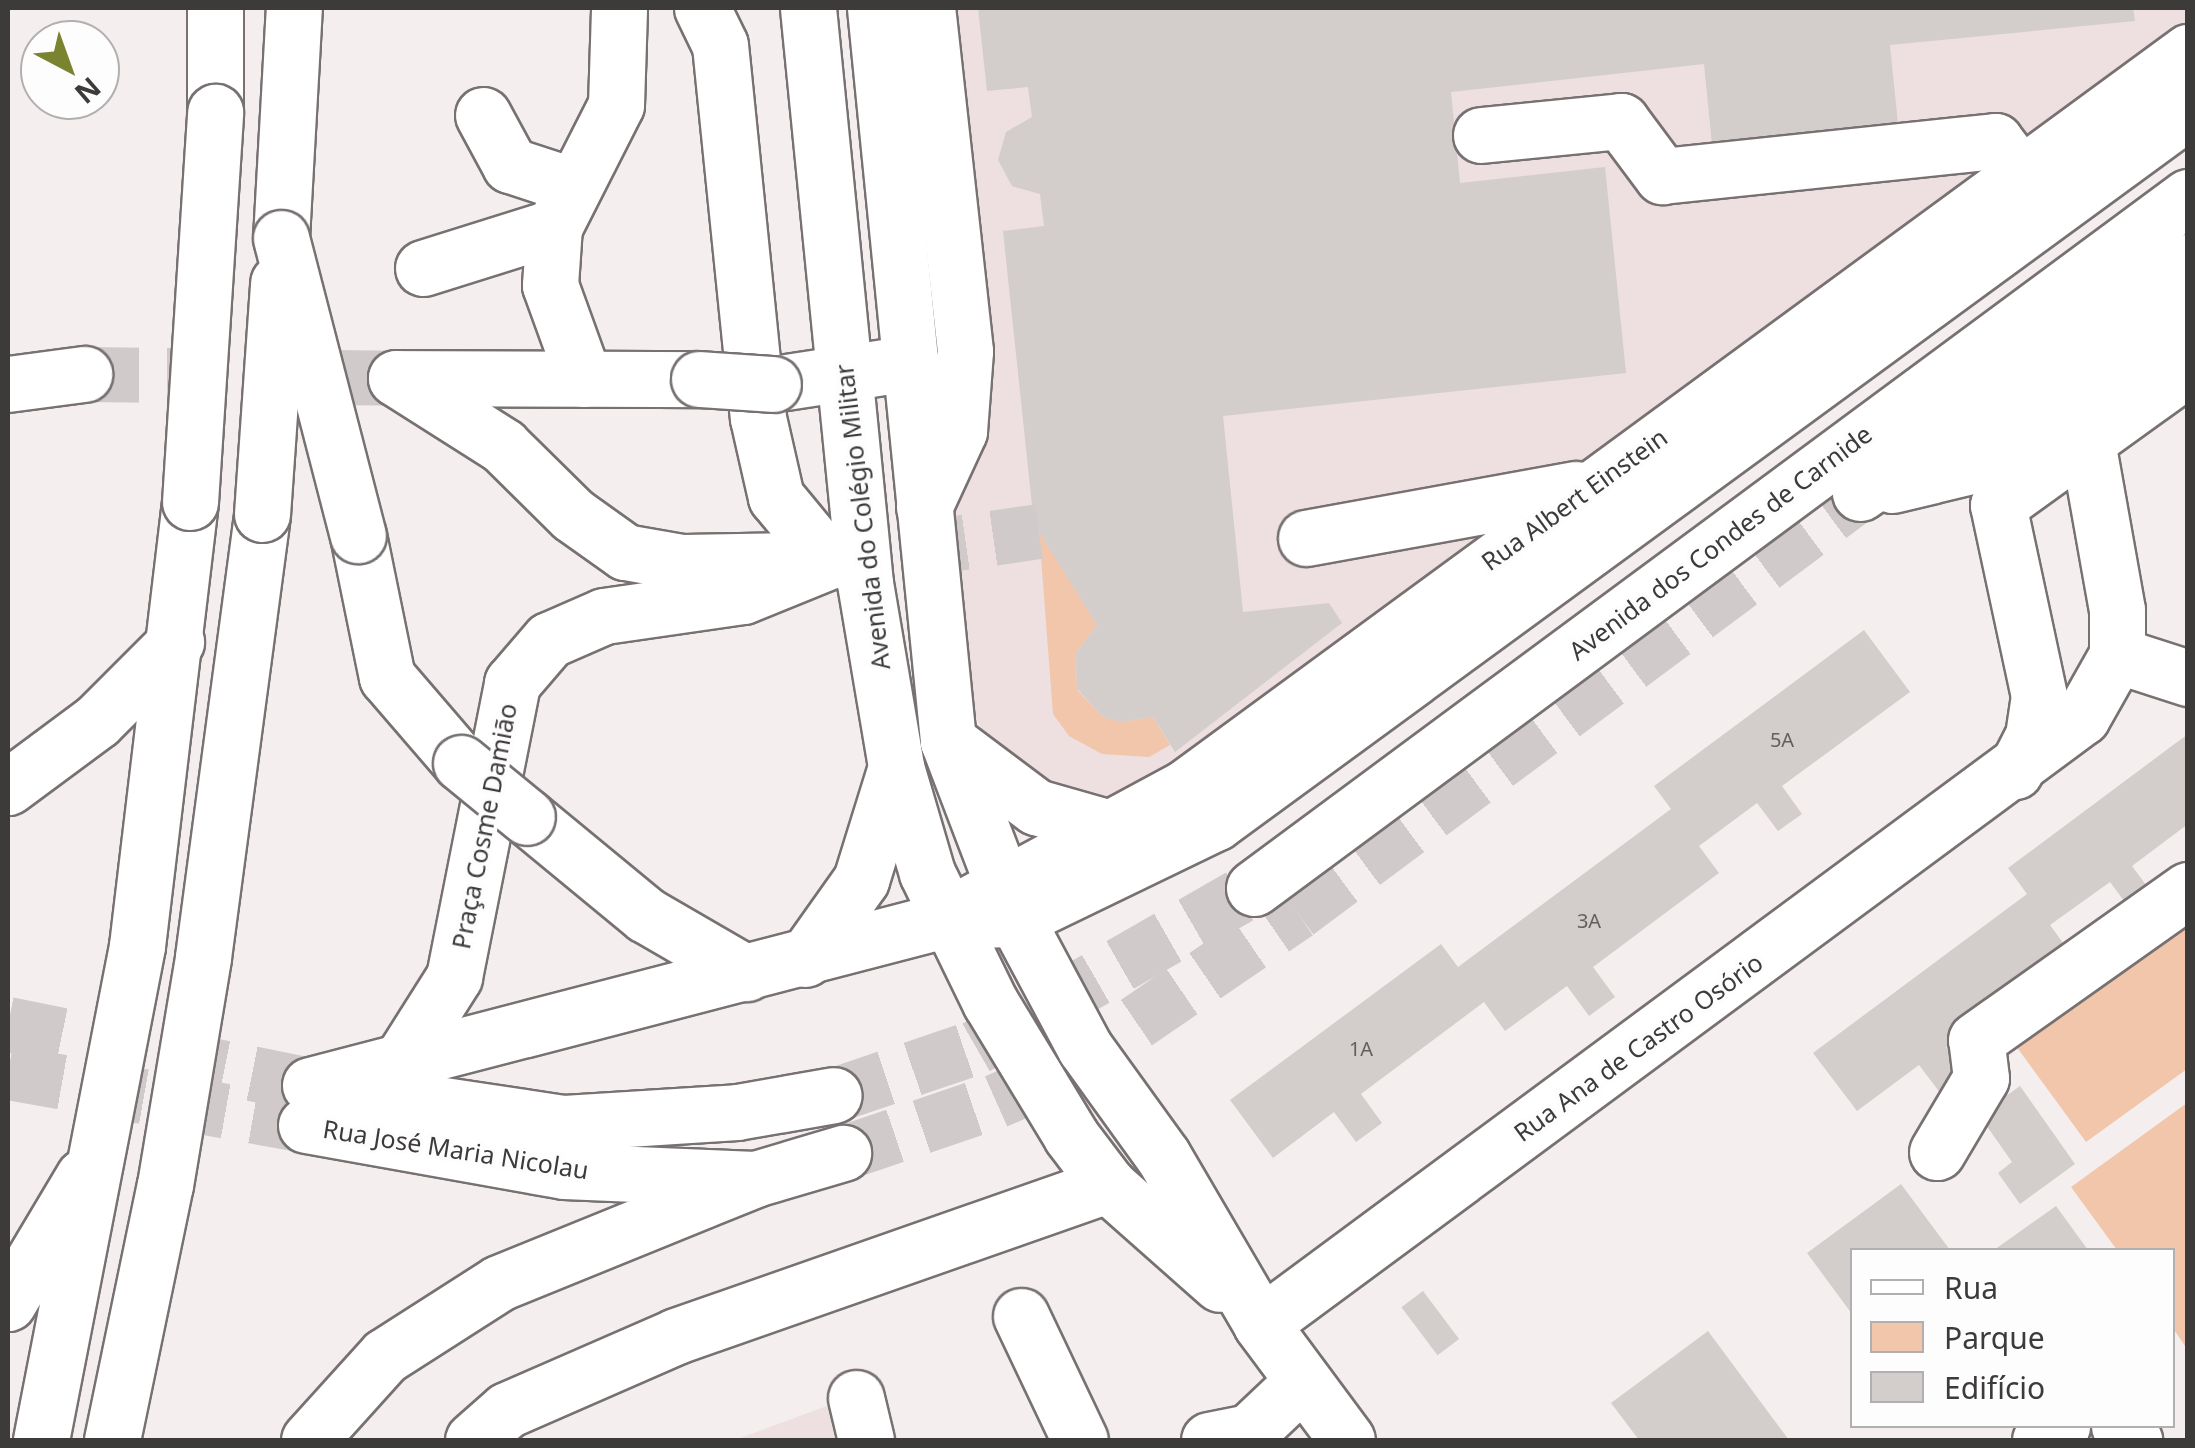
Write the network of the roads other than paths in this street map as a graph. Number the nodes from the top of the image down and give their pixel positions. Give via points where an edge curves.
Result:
1 (216, 8) edge
2 (294, 8) edge
3 (619, 8) edge
4 (702, 8) edge
5 (808, 8) edge
6 (875, 8) edge
7 (928, 8) edge
8 (2186, 85) edge
9 (482, 115) dead end
10 (1481, 135) dead end
11 (2021, 175) junction
12 (2188, 197) edge
13 (564, 206) junction
14 (281, 238) junction
15 (2188, 262) edge
16 (423, 268) dead end
17 (2188, 314) edge
18 (911, 363) junction
19 (2188, 368) edge
20 (844, 373) junction
21 (84, 374) tunnel mouth
22 (584, 379) junction
23 (8, 384) edge
24 (2087, 441) junction
25 (1589, 486) junction
26 (921, 514) junction
27 (1306, 538) dead end
28 (829, 561) junction
29 (176, 642) junction
30 (2117, 655) junction
31 (2188, 678) edge
32 (948, 741) junction
33 (896, 766) junction
34 (2015, 771) junction
35 (8, 787) edge
36 (1106, 827) junction
37 (1254, 888) tunnel mouth
38 (2188, 890) edge
39 (1008, 901) junction
40 (946, 920) junction
41 (804, 960) junction
42 (746, 973) junction
43 (399, 1064) junction
44 (834, 1095) tunnel mouth
45 (308, 1105) junction
46 (101, 1150) junction
47 (1937, 1152) dead end
48 (843, 1153) tunnel mouth
49 (755, 1179) junction
50 (1108, 1185) junction
51 (8, 1304) edge
52 (1022, 1316) dead end
53 (1261, 1324) junction
54 (1303, 1380) junction
55 (40, 1440) edge
56 (112, 1440) edge
57 (309, 1440) edge
58 (473, 1440) edge
59 (1080, 1440) edge
60 (1209, 1440) edge
61 (1347, 1440) edge

1 - 29 main road, bridge via 215,112
2 - 14 main road
3 - 13 main road via 616,105
4 - 28 main road via 720,46 758,418 772,481 776,497
5 - 20 main road, Avenida do Colégio Militar
6 - 18 main road, Avenida do Colégio Militar
7 - 26 main road via 965,351 958,431
8 - 11 main road, Rua Albert Einstein via 2117,105
8 - 39 main road via 1215,824
9 - 13 main road via 510,164
10 - 11 main road via 1621,121 1662,176 1995,141
11 - 25 main road, Rua Albert Einstein
12 - 37 main road, Avenida dos Condes de Carnide
13 - 16 main road
13 - 22 main road via 550,285
14 - 42 main road, bridge via 358,535 387,677 462,763 646,916
14 - 56 main road, bridge via 262,514 200,976
15 - 17 main road, Avenida dos Condes de Carnide via 1860,493 1971,466
18 - 20 main road
18 - 26 main road, Avenida do Colégio Militar
19 - 24 main road
20 - 22 main road, bridge via 773,384
20 - 33 main road, Avenida do Colégio Militar via 865,583
21 - 23 main road
22 - 28 main road via 396,378 503,446 573,515 626,552 682,562
24 - 30 main road via 2117,610
24 - 34 main road via 1998,505 2039,696 2033,736
25 - 27 main road
25 - 36 main road, Rua Albert Einstein via 1186,787
26 - 32 main road, Avenida do Colégio Militar
28 - 43 main road, Praça Cosme Damião via 743,596 604,616 549,640 512,683 454,977
29 - 35 main road via 97,721
29 - 46 main road via 137,946
30 - 31 main road
30 - 34 main road, Rua Ana de Castro Osório via 2082,718
32 - 36 main road via 1036,808
32 - 39 main road, Avenida do Colégio Militar
33 - 40 main road, Avenida do Colégio Militar
33 - 41 main road via 861,880
34 - 53 main road, Rua Ana de Castro Osório
36 - 39 main road, Rua Albert Einstein
38 - 47 main road via 1976,1040 1982,1078
39 - 40 main road, Rua Albert Einstein
39 - 53 main road, Avenida do Colégio Militar via 1086,1048 1163,1156
40 - 41 main road, Rua Albert Einstein
40 - 50 main road, Avenida do Colégio Militar via 1028,1070
41 - 42 main road, Rua Albert Einstein
42 - 43 main road, Rua Albert Einstein
43 - 45 main road, Rua Albert Einstein
44 - 45 main road via 737,1112 564,1123
45 - 49 main road, Rua José Maria Nicolau via 564,1171
46 - 51 main road
46 - 55 main road
48 - 49 main road, Rua José Maria Nicolau
49 - 57 main road via 499,1283 385,1356
50 - 53 main road, Avenida do Colégio Militar
50 - 58 main road via 676,1336 508,1410
52 - 59 main road
53 - 54 main road, Avenida do Colégio Militar
54 - 60 main road via 1248,1432
54 - 61 main road, Avenida do Colégio Militar

